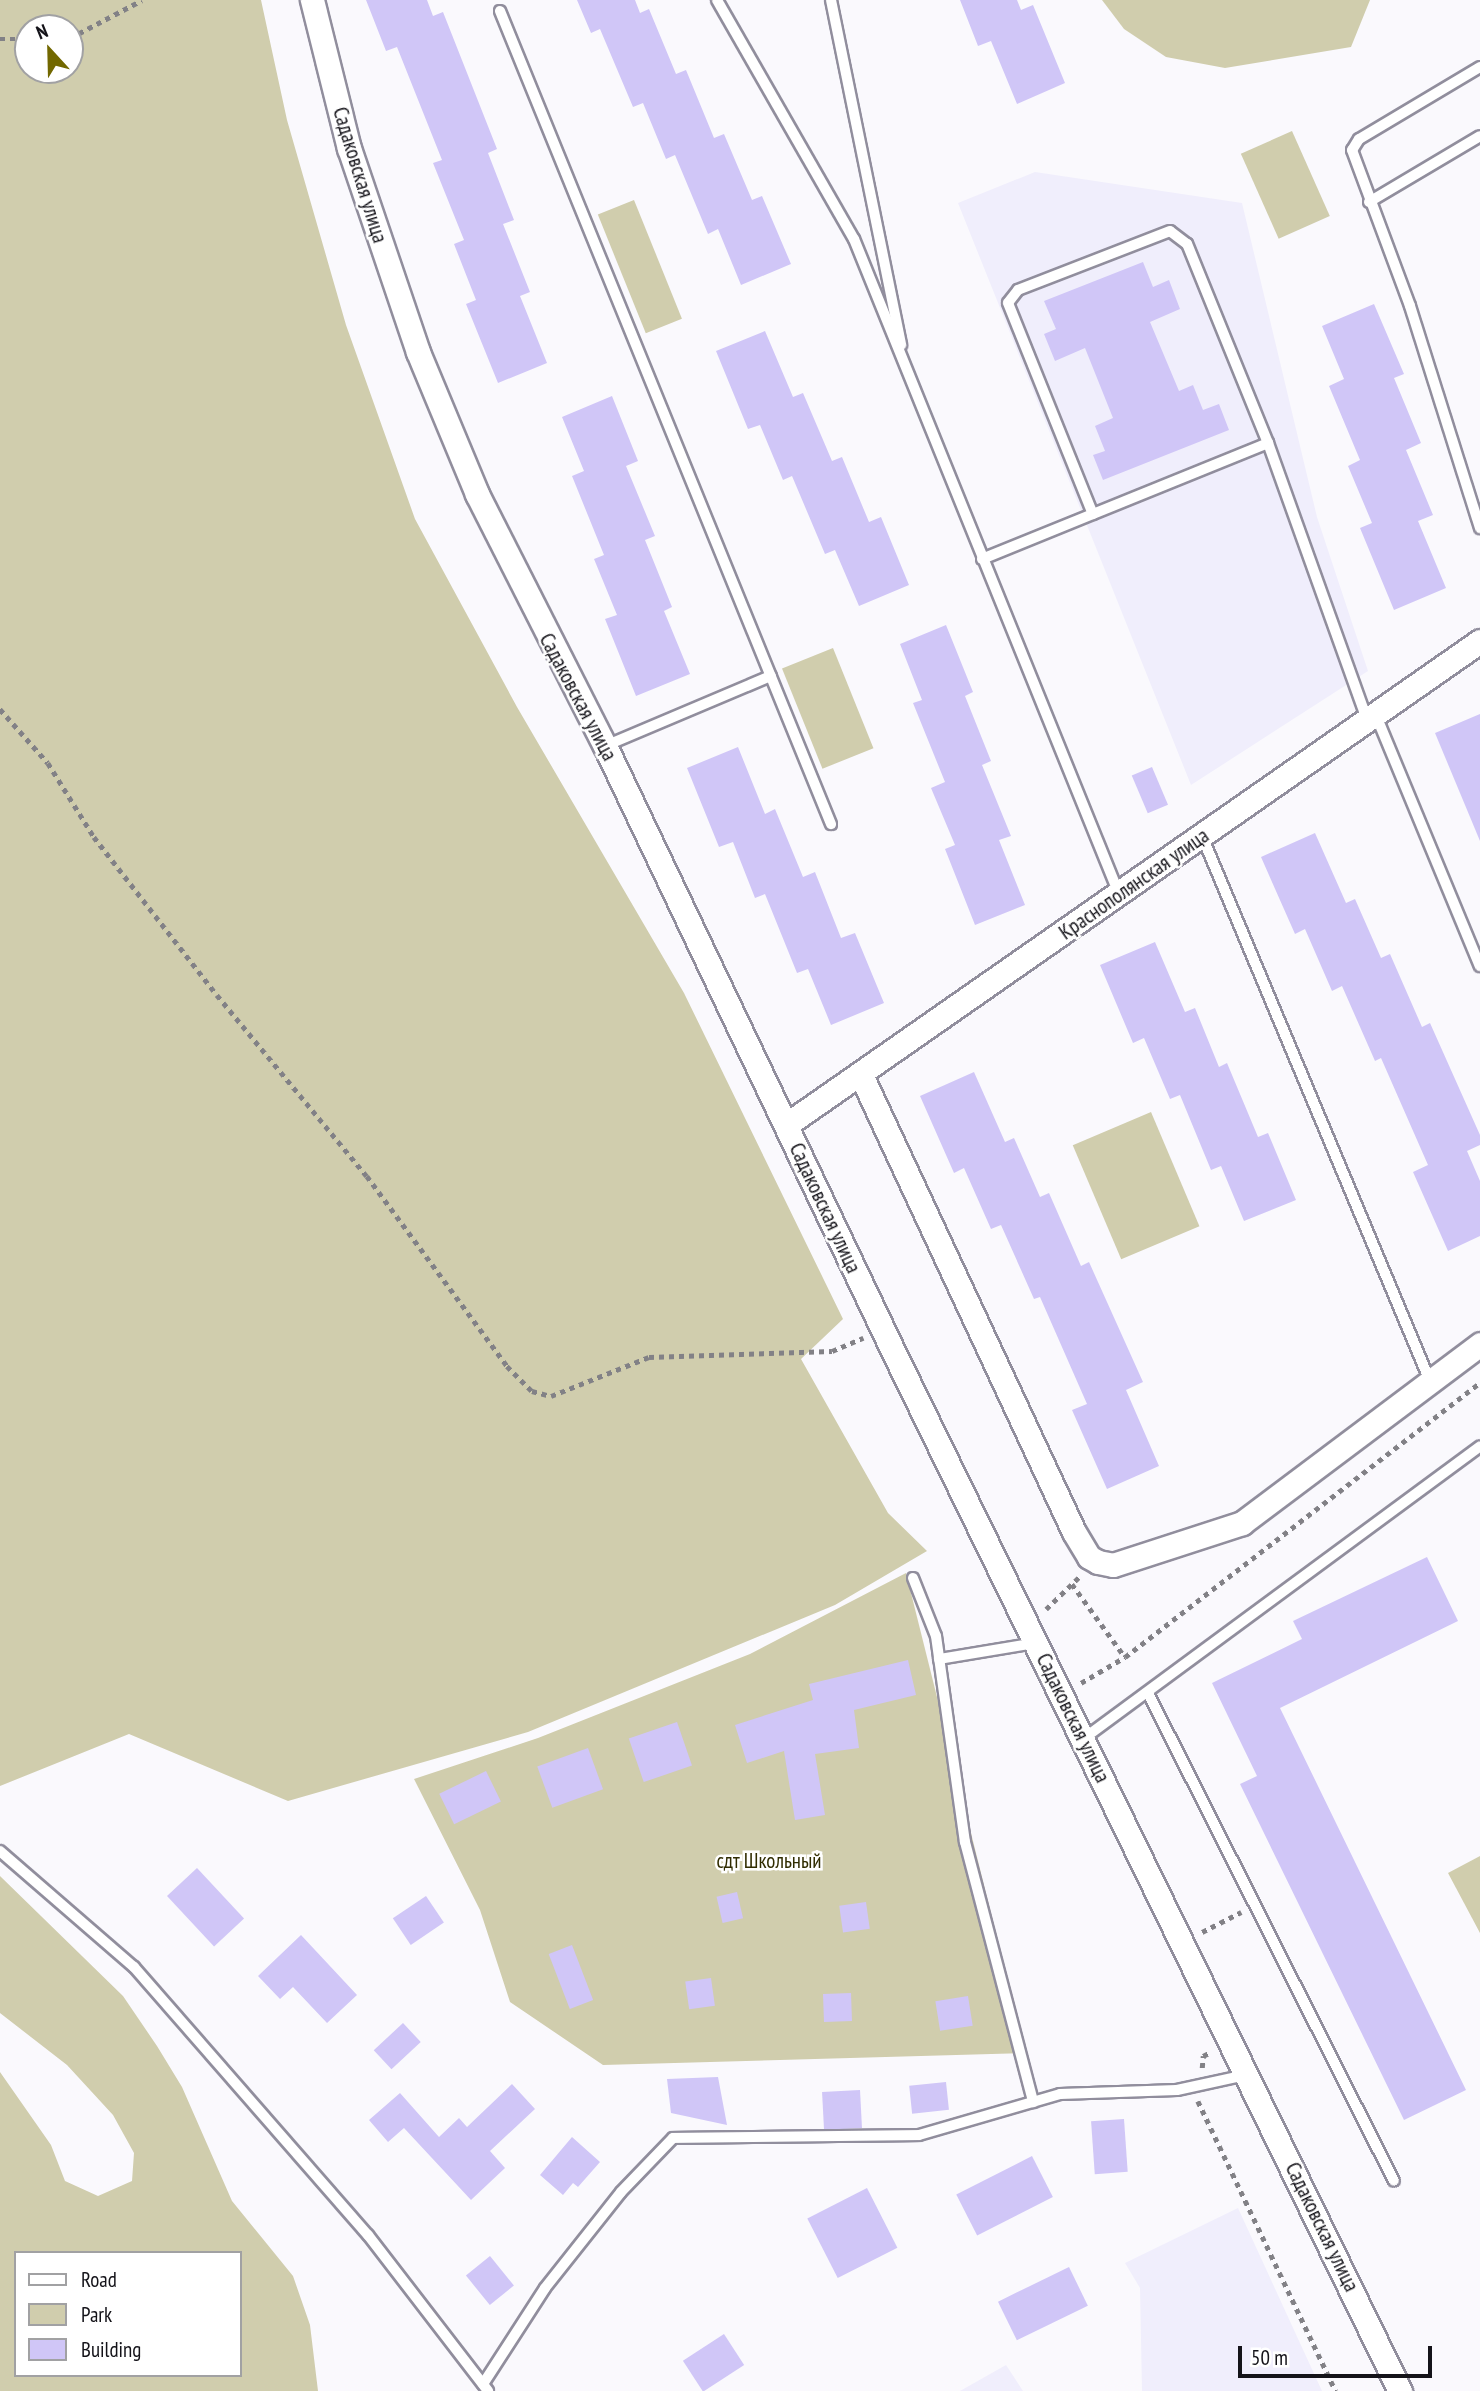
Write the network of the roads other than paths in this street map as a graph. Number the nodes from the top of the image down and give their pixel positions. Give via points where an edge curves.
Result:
1 (312, 0) edge
2 (716, 0) edge
3 (831, 0) edge
4 (500, 11) dead end
5 (1480, 67) edge
6 (1480, 136) edge
7 (1369, 202) junction
8 (906, 372) junction
9 (1268, 443) junction
10 (1093, 514) junction
11 (1480, 528) edge
12 (982, 559) junction
13 (1480, 642) edge
14 (771, 677) junction
15 (1371, 716) junction
16 (605, 746) junction
17 (831, 824) dead end
18 (1202, 836) junction
19 (1119, 894) junction
20 (1480, 966) edge
21 (861, 1075) junction
22 (786, 1125) junction
23 (1480, 1344) edge
24 (1430, 1381) junction
25 (1480, 1446) edge
26 (913, 1578) dead end
27 (1032, 1634) junction
28 (939, 1659) junction
29 (1148, 1693) junction
30 (1083, 1739) junction
31 (0, 1851) edge
32 (1246, 2075) junction
33 (1033, 2102) junction
34 (1394, 2181) dead end
35 (485, 2388) edge
36 (1401, 2391) edge

1 - 16 street, Садаковская улица via 349,148 418,352 477,494
2 - 8 lane via 849,228
3 - 8 lane
4 - 14 lane
5 - 7 lane via 1353,144
6 - 7 lane
7 - 11 lane via 1448,419
8 - 12 lane
9 - 10 lane
9 - 10 lane via 1180,235 1158,233 1018,290 1008,303
9 - 15 lane
10 - 12 lane
12 - 19 lane
13 - 15 street, Краснополянская улица
14 - 16 lane
14 - 17 lane
15 - 18 street, Краснополянская улица
15 - 20 lane
16 - 22 street, Садаковская улица
18 - 19 street, Краснополянская улица
18 - 24 lane
19 - 21 street, Краснополянская улица
21 - 22 street, Краснополянская улица
21 - 24 street via 1074,1532 1083,1549 1098,1562 1113,1565 1242,1522
22 - 27 street, Садаковская улица
23 - 24 street
25 - 29 lane
26 - 28 lane via 936,1636
27 - 28 lane via 1005,1651
27 - 30 street, Садаковская улица
28 - 33 lane via 965,1842
29 - 30 lane
29 - 34 lane
30 - 32 street, Садаковская улица
31 - 35 lane via 134,1968 368,2235
32 - 33 lane via 1192,2088 1060,2094
32 - 36 street, Садаковская улица
33 - 35 lane via 1005,2114 919,2135 673,2138 621,2192 545,2288

